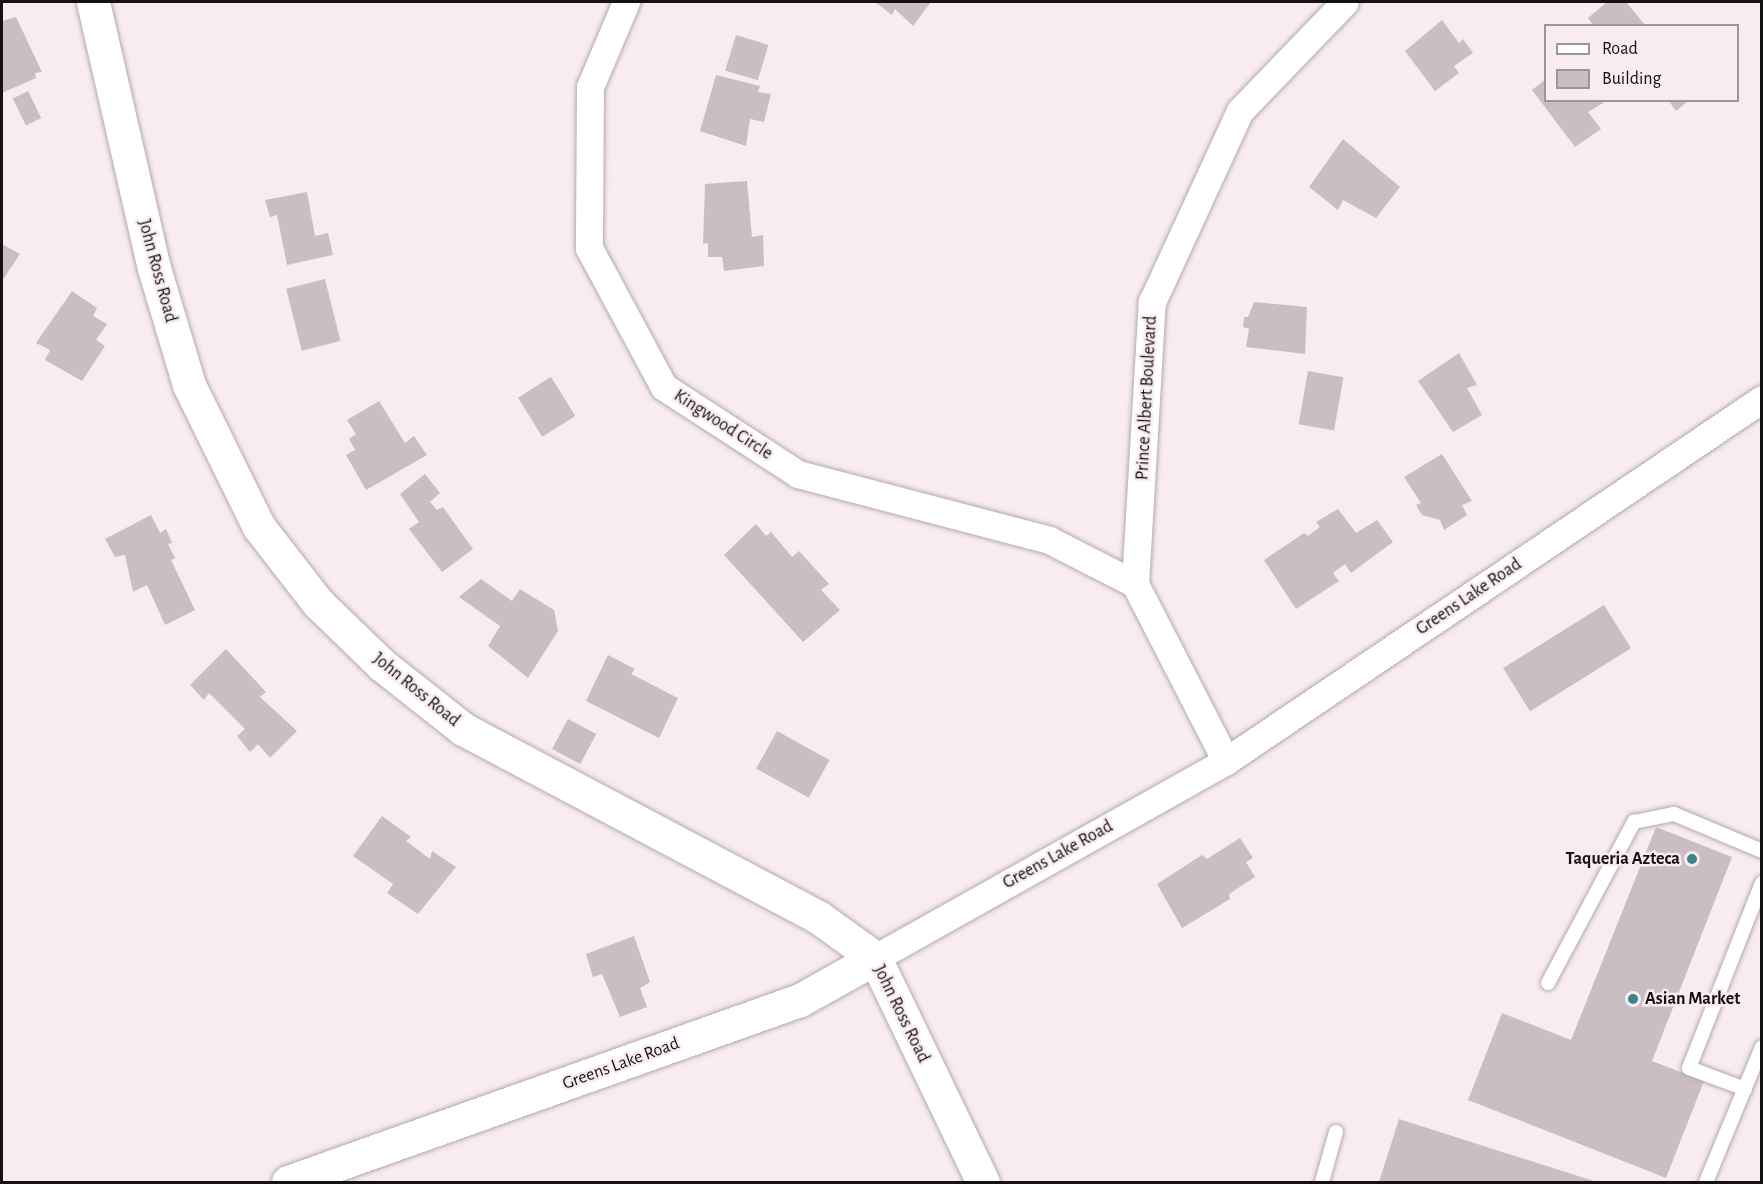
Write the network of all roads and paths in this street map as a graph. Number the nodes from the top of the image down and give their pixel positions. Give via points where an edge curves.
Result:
1 (93, 2) edge
2 (626, 2) edge
3 (1344, 2) edge
4 (1761, 399) edge
5 (1135, 584) junction
6 (1226, 761) junction
7 (1761, 851) edge
8 (1761, 883) edge
9 (874, 958) junction
10 (1548, 983) dead end
11 (1761, 1047) edge
12 (1744, 1089) junction
13 (1336, 1132) dead end
14 (288, 1182) edge
15 (983, 1182) edge
16 (1322, 1182) edge
17 (1706, 1182) edge

1 - 9 street, John Ross Road via 154,268 189,385 259,527 318,603 382,665 463,729 818,917
2 - 5 street, Kingwood Circle via 590,87 589,248 664,387 798,474 1049,540
3 - 5 street, Prince Albert Boulevard via 1240,111 1152,302
4 - 6 street, Greens Lake Road
5 - 6 street
6 - 9 street, Greens Lake Road
7 - 10 lane via 1674,814 1634,822
8 - 12 lane via 1689,1068
9 - 14 street, Greens Lake Road via 800,1000
9 - 15 street, John Ross Road
11 - 12 lane
12 - 17 lane
13 - 16 lane

